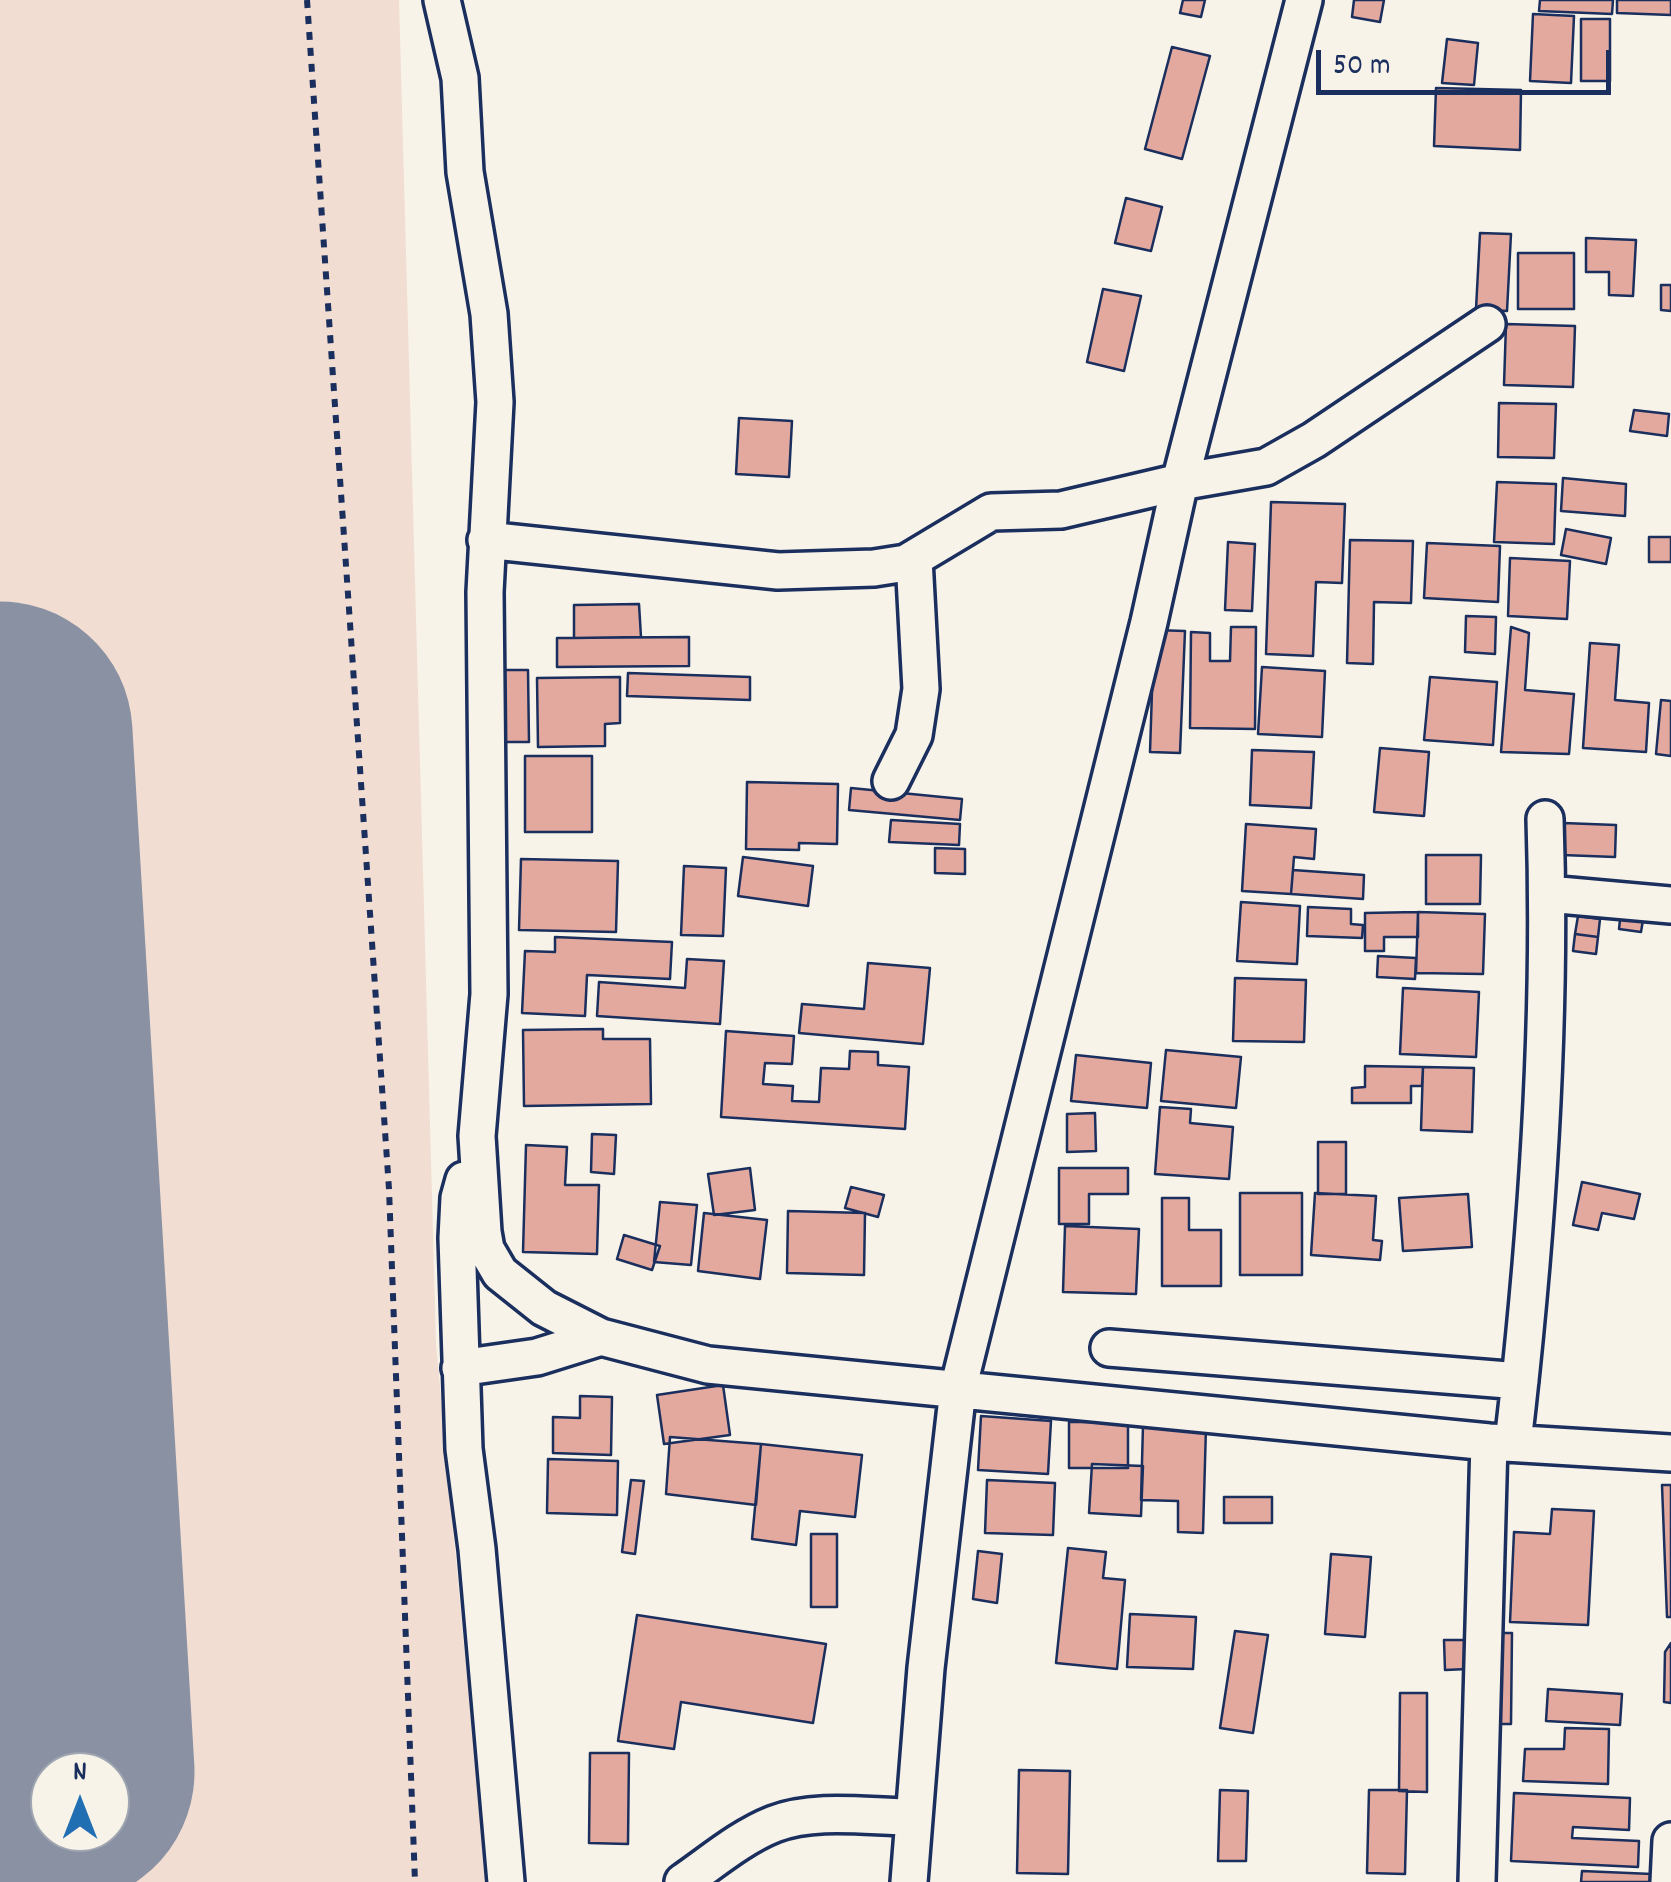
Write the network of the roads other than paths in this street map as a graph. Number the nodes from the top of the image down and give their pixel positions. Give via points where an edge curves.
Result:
1 (442, 0) edge
2 (1304, 0) edge
3 (1487, 324) dead end
4 (1180, 482) junction
5 (486, 540) junction
6 (914, 559) junction
7 (892, 781) dead end
8 (1545, 820) dead end
9 (1548, 894) junction
10 (1671, 904) edge
11 (477, 1136) junction
12 (601, 1337) junction
13 (1109, 1348) dead end
14 (460, 1368) junction
15 (1520, 1381) junction
16 (958, 1390) junction
17 (1501, 1442) junction
18 (1671, 1453) edge
19 (913, 1817) junction
20 (1671, 1841) edge
21 (506, 1882) edge
22 (683, 1882) edge
23 (909, 1882) edge
24 (1478, 1882) edge
25 (1669, 1882) edge

1 - 5 street via 460,78 466,172 492,342
2 - 4 street
3 - 4 street via 1266,467
4 - 6 street via 1061,510 991,512
4 - 16 street
5 - 6 street via 778,571 874,568
5 - 11 street via 489,994
6 - 7 street via 920,702 914,735
8 - 9 street
9 - 10 street
9 - 15 street
11 - 12 street via 482,1232 500,1273 544,1308
11 - 14 street via 459,1198
12 - 14 street via 537,1357
12 - 16 street via 708,1364
13 - 15 street
14 - 21 street
15 - 17 street
16 - 17 street
16 - 19 street
17 - 18 street
17 - 24 street
19 - 22 street via 786,1820
19 - 23 street
20 - 25 street

